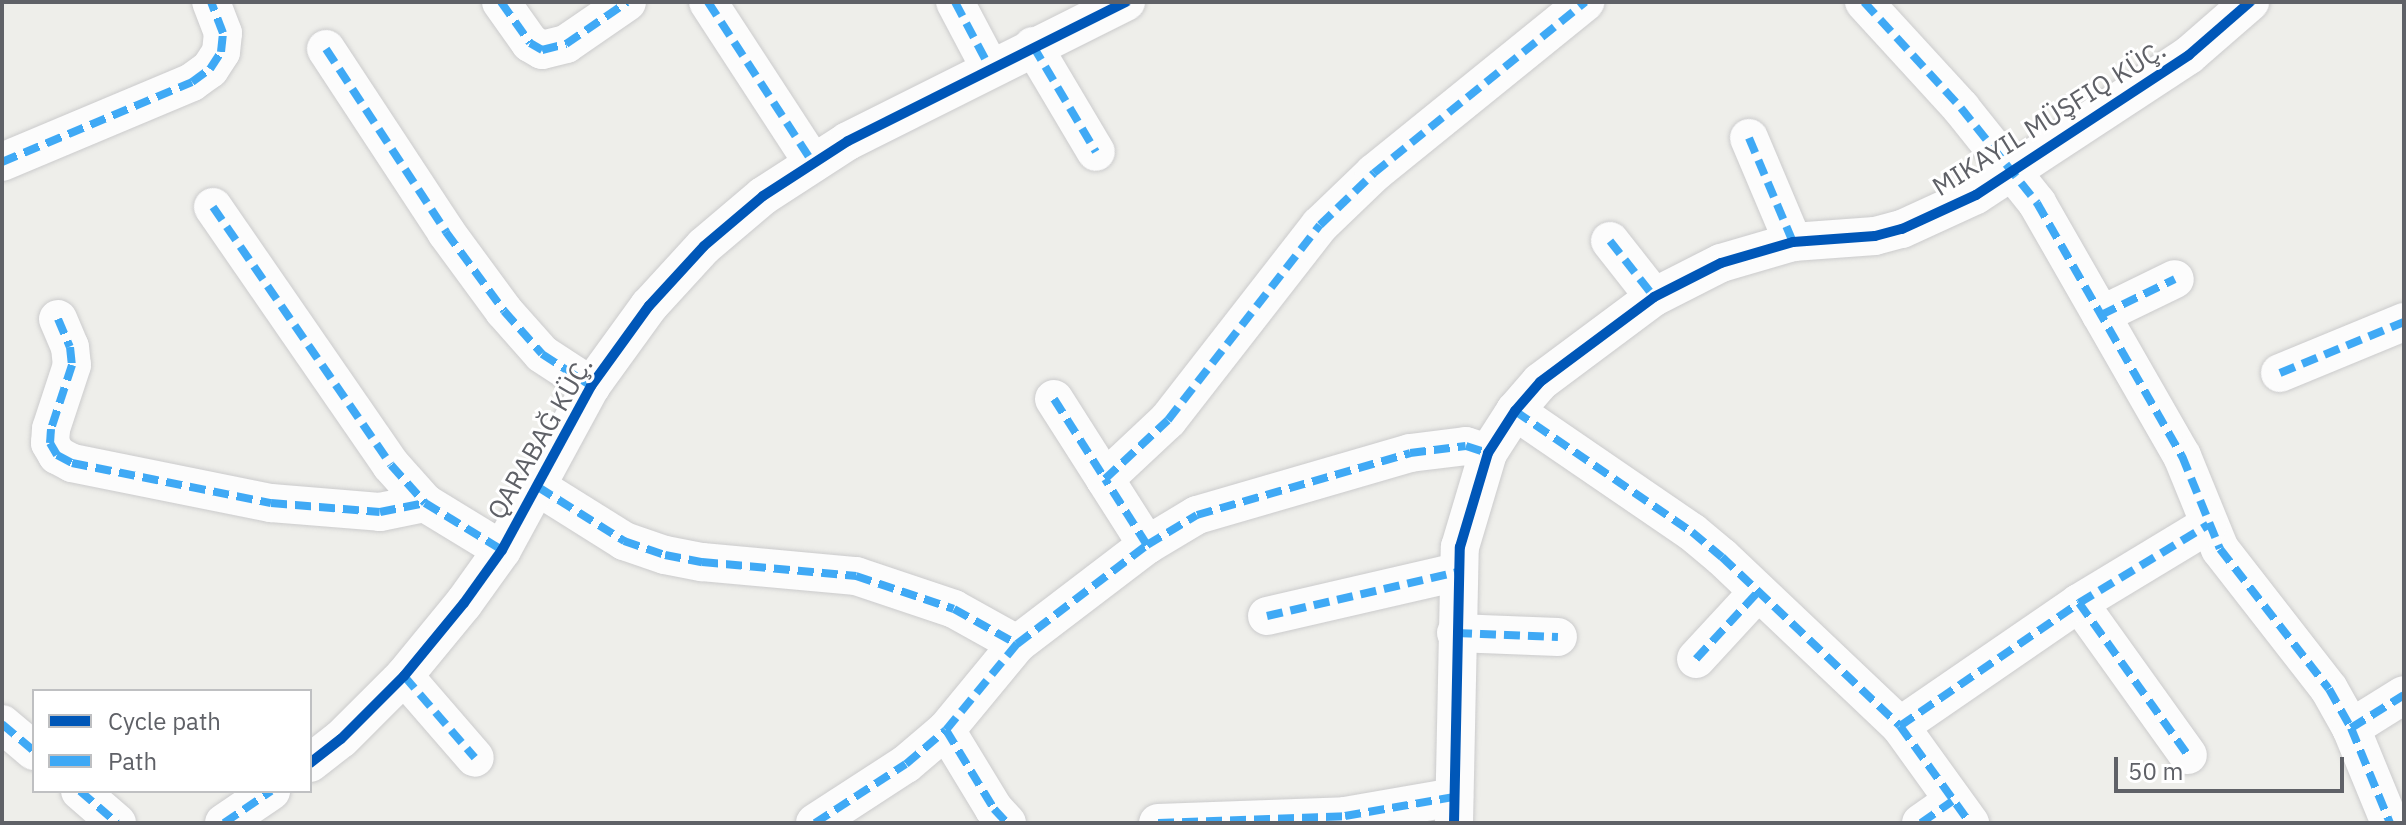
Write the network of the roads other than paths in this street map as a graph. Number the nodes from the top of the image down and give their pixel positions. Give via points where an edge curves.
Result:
1 (211, 2) edge
2 (501, 2) edge
3 (627, 2) edge
4 (708, 2) edge
5 (955, 2) edge
6 (1126, 2) edge
7 (1585, 2) edge
8 (1864, 2) edge
9 (2250, 2) edge
10 (1033, 46) junction
11 (326, 49) dead end
12 (990, 68) junction
13 (1749, 138) dead end
14 (1096, 152) dead end
15 (2, 162) edge
16 (813, 163) junction
17 (2013, 171) junction
18 (213, 207) dead end
19 (1610, 241) dead end
20 (1793, 242) junction
21 (2175, 279) dead end
22 (1654, 297) junction
23 (2101, 315) junction
24 (58, 319) dead end
25 (2404, 322) edge
26 (2280, 373) dead end
27 (591, 386) junction
28 (1054, 399) dead end
29 (1515, 411) junction
30 (1488, 453) junction
31 (1105, 479) junction
32 (538, 487) junction
33 (425, 503) junction
34 (2208, 525) junction
35 (1147, 545) junction
36 (502, 550) junction
37 (1457, 572) junction
38 (1757, 593) junction
39 (2079, 603) junction
40 (1267, 616) dead end
41 (1456, 633) junction
42 (1558, 637) dead end
43 (1017, 644) junction
44 (1696, 659) dead end
45 (404, 676) junction
46 (2404, 695) edge
47 (2, 724) edge
48 (1900, 726) junction
49 (2351, 728) junction
50 (946, 730) junction
51 (32, 749) edge
52 (2188, 755) dead end
53 (475, 758) dead end
54 (312, 761) edge
55 (82, 793) edge
56 (268, 793) edge
57 (1454, 810) edge
58 (1961, 812) edge
59 (117, 823) edge
60 (224, 823) edge
61 (815, 823) edge
62 (1007, 823) edge
63 (1158, 823) edge
64 (1921, 823) edge
65 (2390, 823) edge

1 - 15 street via 223,33 221,52 210,69 192,82
2 - 3 street via 530,43 542,50 566,44
4 - 16 street
5 - 12 street
6 - 10 street, QARABAĞ KÜÇ.
7 - 31 street via 1374,173 1320,225 1168,420
8 - 17 street
9 - 17 street via 2189,55
10 - 12 street, QARABAĞ KÜÇ.
10 - 14 street
11 - 27 street via 504,311 542,354
12 - 16 street, QARABAĞ KÜÇ.
13 - 20 street
16 - 27 street, QARABAĞ KÜÇ. via 763,196 704,246 649,306
17 - 20 street via 1976,195 1902,229
17 - 23 street
18 - 33 street via 391,465
19 - 22 street
20 - 22 street via 1721,263
21 - 23 street
22 - 29 street via 1562,364
23 - 34 street via 2182,456
24 - 33 street via 72,365 50,443 57,455 72,463 271,503 380,512
25 - 26 street
27 - 32 street, QARABAĞ KÜÇ.
28 - 31 street
29 - 30 street
29 - 38 street via 1692,532
30 - 35 street via 1466,446 1410,453 1235,501 1197,515
30 - 37 street
31 - 35 street
32 - 36 street, QARABAĞ KÜÇ.
32 - 43 street via 624,541 665,555 856,576 954,609
33 - 36 street
34 - 39 street
34 - 49 street via 2237,573 2306,655
35 - 43 street
36 - 45 street, QARABAĞ KÜÇ.
37 - 40 street
37 - 41 street
38 - 44 street
38 - 48 street
39 - 48 street
39 - 52 street
41 - 42 street
41 - 57 street
43 - 50 street
45 - 53 street
45 - 54 street, QARABAĞ KÜÇ.
46 - 49 street
47 - 51 street
48 - 58 street
49 - 65 street
50 - 61 street via 906,764
50 - 62 street
55 - 59 street
56 - 60 street
57 - 63 street
58 - 64 street

